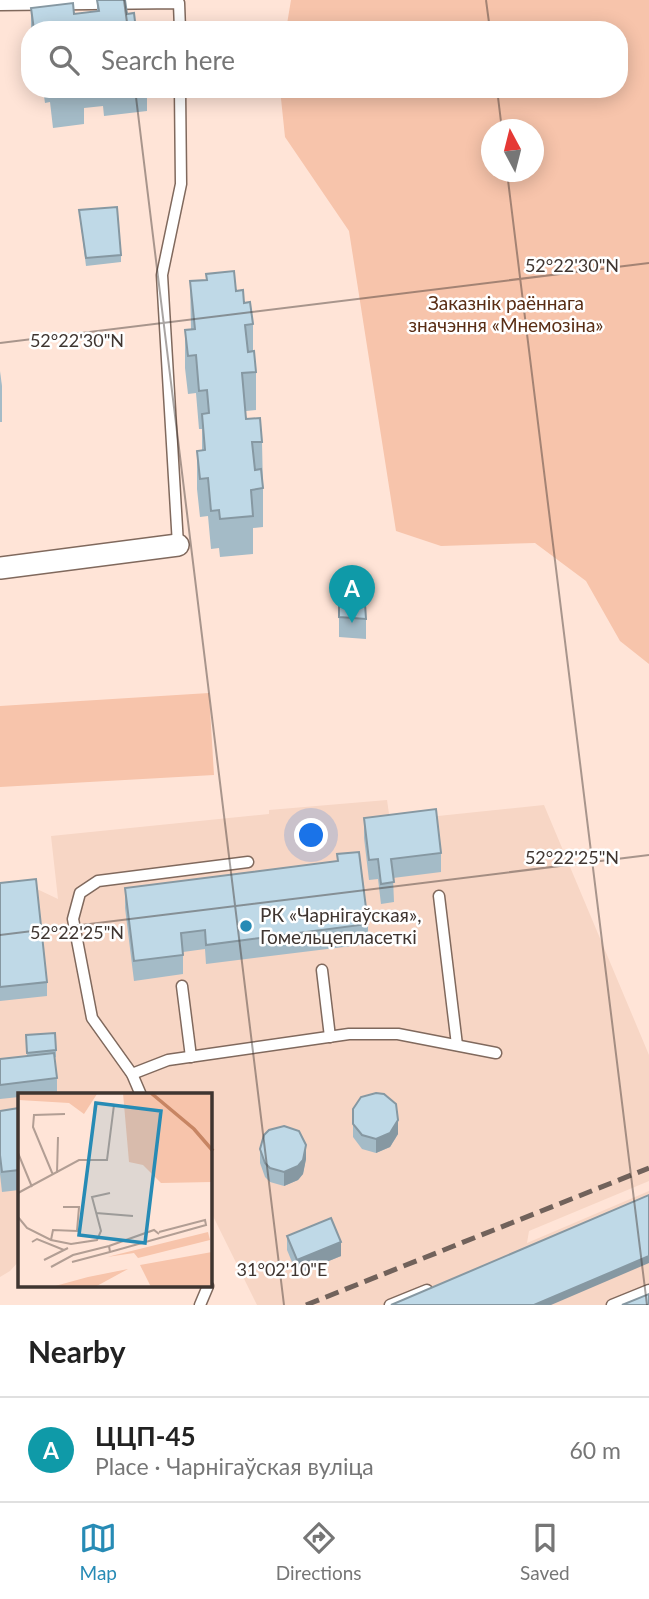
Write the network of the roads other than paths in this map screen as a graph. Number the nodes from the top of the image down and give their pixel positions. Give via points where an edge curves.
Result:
1 (0, 5) edge
2 (180, 21) edge
3 (180, 98) edge
4 (178, 545) joint
5 (0, 568) edge
6 (248, 862) dead end
7 (439, 896) dead end
8 (322, 970) dead end
9 (182, 986) dead end
10 (330, 1037) junction
11 (457, 1045) junction
12 (496, 1053) dead end
13 (191, 1057) junction
14 (132, 1074) junction
15 (140, 1093) edge
16 (440, 1284) edge
17 (207, 1288) edge
18 (649, 1290) edge
19 (200, 1305) edge
20 (390, 1305) edge
21 (612, 1305) edge

1 - 2 lane via 179,4
3 - 4 lane via 181,184 162,275
4 - 5 street
6 - 14 lane via 98,881 80,892 73,919 92,1018
7 - 11 lane
8 - 10 lane
9 - 13 lane
10 - 11 lane via 398,1034
10 - 13 lane
11 - 12 lane
13 - 14 lane
14 - 15 lane
16 - 20 lane
17 - 19 lane
18 - 21 lane

